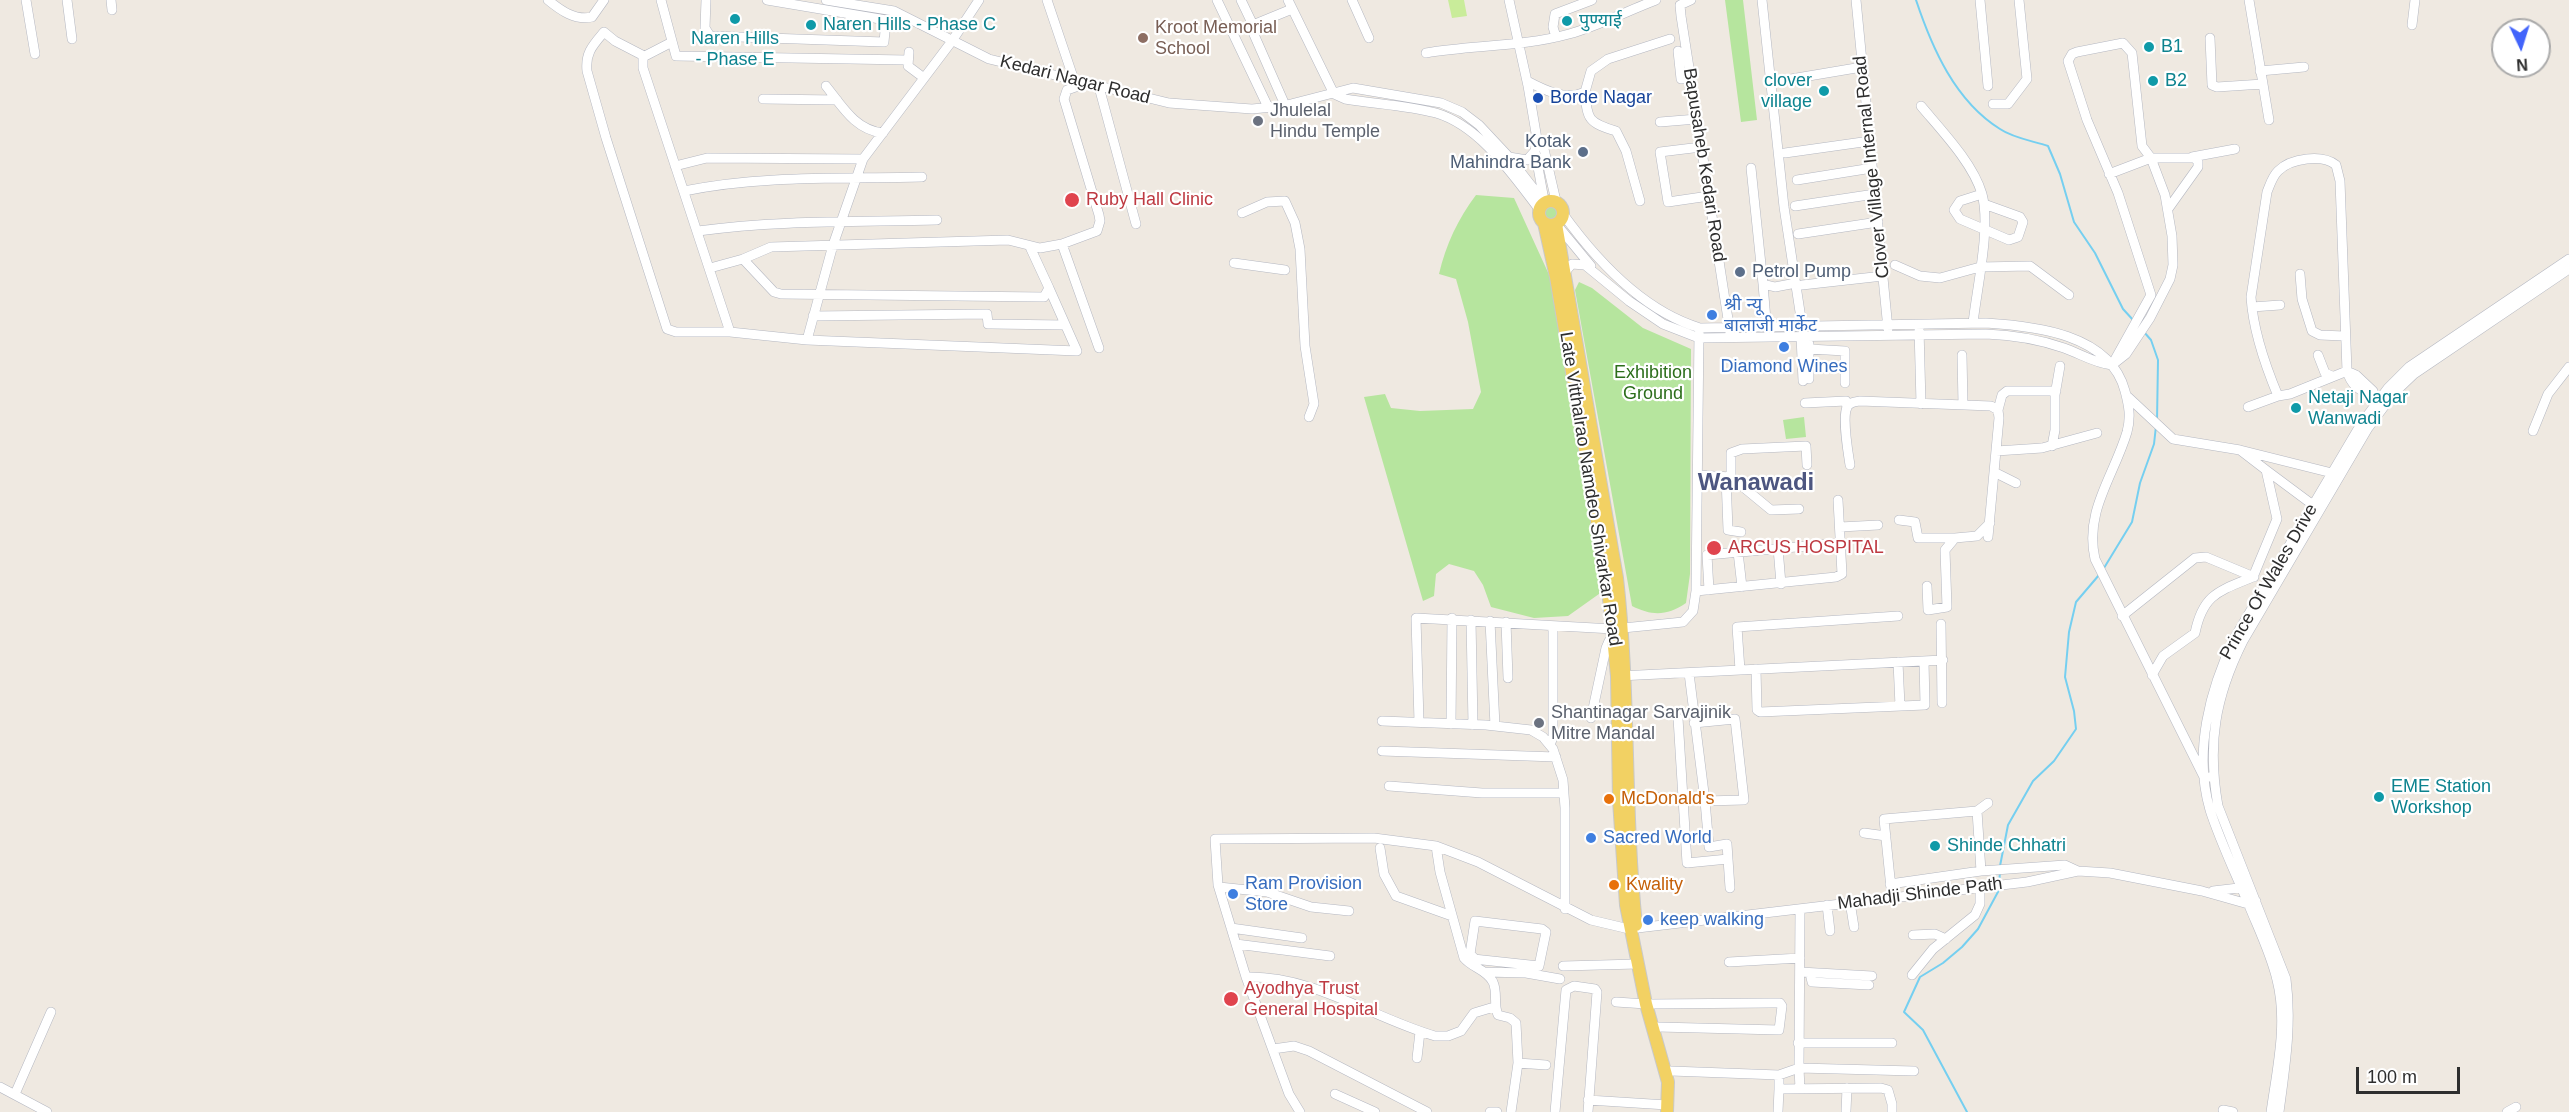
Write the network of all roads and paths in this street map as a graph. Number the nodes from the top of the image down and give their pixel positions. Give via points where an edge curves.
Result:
1 (26, 0) edge
2 (67, 0) edge
3 (548, 0) edge
4 (604, 0) edge
5 (661, 0) edge
6 (706, 0) edge
7 (767, 0) edge
8 (979, 0) edge
9 (1047, 0) edge
10 (1217, 0) edge
11 (1241, 0) edge
12 (1352, 0) edge
13 (1509, 0) edge
14 (1592, 0) edge
15 (1656, 0) edge
16 (1691, 0) edge
17 (1762, 0) edge
18 (1856, 0) edge
19 (1980, 0) edge
20 (2019, 0) edge
21 (2249, 0) edge
22 (2415, 0) edge
23 (1676, 2) edge
24 (1575, 3) edge
25 (828, 4) edge
26 (1290, 4) edge
27 (2412, 25) dead end
28 (1252, 30) dead end
29 (1556, 37) junction
30 (1369, 38) dead end
31 (2210, 38) dead end
32 (72, 39) dead end
33 (1670, 39) dead end
34 (952, 41) junction
35 (672, 42) junction
36 (1517, 43) junction
37 (1678, 51) dead end
38 (1426, 53) dead end
39 (35, 54) dead end
40 (644, 56) junction
41 (1863, 67) junction
42 (2304, 67) dead end
43 (2260, 71) junction
44 (924, 78) junction
45 (1690, 78) junction
46 (1074, 80) junction
47 (1527, 81) junction
48 (1779, 81) dead end
49 (1086, 84) junction
50 (2263, 84) junction
51 (826, 86) dead end
52 (1988, 86) dead end
53 (1099, 87) junction
54 (1584, 92) junction
55 (1334, 94) junction
56 (763, 99) dead end
57 (837, 100) junction
58 (1286, 105) junction
59 (1993, 105) dead end
60 (1921, 106) dead end
61 (1268, 107) junction
62 (1697, 118) junction
63 (2269, 120) dead end
64 (1660, 122) dead end
65 (883, 133) junction
66 (1537, 139) junction
67 (1870, 141) junction
68 (1701, 147) junction
69 (2235, 149) dead end
70 (1535, 151) junction
71 (1785, 153) dead end
72 (1509, 157) junction
73 (2192, 157) junction
74 (2151, 158) junction
75 (863, 159) junction
76 (675, 166) junction
77 (1751, 168) dead end
78 (1872, 168) junction
79 (2109, 174) junction
80 (921, 177) dead end
81 (857, 179) junction
82 (1797, 180) dead end
83 (684, 191) junction
84 (1875, 194) junction
85 (1982, 194) junction
86 (1709, 196) junction
87 (1640, 201) dead end
88 (1546, 204) junction
89 (1984, 204) junction
90 (1796, 206) dead end
91 (2168, 209) junction
92 (1242, 213) dead end
93 (937, 220) dead end
94 (1555, 220) junction
95 (843, 222) junction
96 (1878, 222) junction
97 (1136, 224) dead end
98 (1984, 229) junction
99 (698, 231) junction
100 (1798, 234) dead end
101 (1062, 244) junction
102 (833, 245) junction
103 (1030, 247) junction
104 (743, 259) junction
105 (2569, 259) edge
106 (1234, 263) dead end
107 (1895, 265) dead end
108 (1980, 267) junction
109 (710, 268) junction
110 (2569, 269) edge
111 (1285, 270) dead end
112 (1565, 272) junction
113 (1599, 274) junction
114 (2300, 274) dead end
115 (1883, 276) junction
116 (2170, 279) junction
117 (2146, 280) junction
118 (1763, 284) junction
119 (1799, 284) junction
120 (1049, 288) junction
121 (819, 294) junction
122 (2069, 295) dead end
123 (2156, 296) junction
124 (2280, 305) dead end
125 (2252, 307) junction
126 (813, 316) junction
127 (1766, 320) dead end
128 (1919, 323) junction
129 (1973, 323) junction
130 (1888, 324) junction
131 (1065, 325) junction
132 (1802, 325) junction
133 (1700, 327) junction
134 (1730, 327) junction
135 (730, 332) junction
136 (1888, 334) junction
137 (1919, 334) junction
138 (1805, 336) junction
139 (2344, 336) junction
140 (1699, 338) junction
141 (1730, 338) junction
142 (807, 340) junction
143 (1099, 348) dead end
144 (1809, 349) junction
145 (1962, 355) dead end
146 (2318, 355) dead end
147 (2112, 365) junction
148 (2060, 366) dead end
149 (2569, 367) edge
150 (2347, 371) junction
151 (2332, 376) junction
152 (1845, 383) dead end
153 (2056, 391) junction
154 (2126, 395) junction
155 (2278, 396) junction
156 (2379, 401) junction
157 (1805, 403) dead end
158 (1921, 404) junction
159 (1963, 405) junction
160 (2248, 406) dead end
161 (1847, 408) junction
162 (1998, 410) junction
163 (1309, 417) dead end
164 (2534, 431) dead end
165 (2097, 433) dead end
166 (2052, 446) junction
167 (2240, 450) junction
168 (1996, 451) junction
169 (1807, 465) dead end
170 (1850, 465) dead end
171 (2266, 470) junction
172 (1994, 472) junction
173 (2336, 474) junction
174 (1698, 475) junction
175 (1728, 477) junction
176 (2016, 483) dead end
177 (1838, 500) dead end
178 (2313, 506) junction
179 (1799, 509) dead end
180 (1899, 520) dead end
181 (1990, 523) junction
182 (1878, 525) dead end
183 (1840, 527) junction
184 (1741, 532) dead end
185 (1988, 537) dead end
186 (1955, 538) junction
187 (1841, 543) junction
188 (1778, 548) junction
189 (1738, 552) junction
190 (2253, 577) junction
191 (2267, 583) junction
192 (1781, 584) junction
193 (1927, 586) dead end
194 (1742, 587) junction
195 (1708, 590) junction
196 (1696, 591) junction
197 (1898, 616) dead end
198 (2122, 616) junction
199 (1452, 618) junction
200 (1471, 620) junction
201 (1490, 621) junction
202 (1506, 622) junction
203 (1941, 624) dead end
204 (1553, 626) junction
205 (1617, 632) junction
206 (1943, 660) junction
207 (1924, 661) junction
208 (1898, 662) junction
209 (1756, 669) junction
210 (1740, 670) junction
211 (1689, 673) junction
212 (2152, 675) junction
213 (1621, 676) junction
214 (1508, 678) dead end
215 (1942, 703) dead end
216 (1900, 706) junction
217 (1591, 717) dead end
218 (1678, 718) dead end
219 (1382, 721) dead end
220 (1419, 722) junction
221 (1694, 723) junction
222 (1451, 724) junction
223 (1473, 725) junction
224 (1495, 726) junction
225 (1550, 745) junction
226 (1383, 751) dead end
227 (1556, 757) junction
228 (2209, 777) junction
229 (1389, 786) dead end
230 (1564, 793) junction
231 (1624, 799) junction
232 (1684, 800) junction
233 (1705, 801) junction
234 (1988, 803) dead end
235 (1977, 812) junction
236 (1864, 833) dead end
237 (1886, 836) junction
238 (1436, 846) junction
239 (1380, 848) dead end
240 (1728, 859) junction
241 (1981, 871) junction
242 (2078, 871) junction
243 (1890, 884) junction
244 (1984, 886) junction
245 (1219, 887) junction
246 (2246, 887) junction
247 (1730, 888) dead end
248 (2202, 891) junction
249 (1892, 897) junction
250 (2252, 902) junction
251 (1850, 903) junction
252 (1827, 905) junction
253 (1565, 909) junction
254 (1800, 909) junction
255 (1349, 911) dead end
256 (1452, 916) junction
257 (1854, 927) dead end
258 (1231, 928) junction
259 (1633, 928) junction
260 (1830, 931) dead end
261 (1913, 935) dead end
262 (1302, 938) dead end
263 (1946, 939) junction
264 (1236, 944) junction
265 (1330, 956) dead end
266 (1469, 958) junction
267 (1800, 958) junction
268 (1729, 962) dead end
269 (1637, 964) junction
270 (1563, 966) dead end
271 (1485, 972) junction
272 (1805, 972) junction
273 (1912, 975) dead end
274 (1246, 977) junction
275 (1560, 979) dead end
276 (1870, 980) dead end
277 (1616, 1002) dead end
278 (1649, 1004) junction
279 (1494, 1007) junction
280 (51, 1012) dead end
281 (1658, 1027) junction
282 (1420, 1032) junction
283 (1798, 1043) junction
284 (1892, 1043) dead end
285 (1274, 1049) junction
286 (1417, 1058) dead end
287 (1518, 1063) junction
288 (1546, 1065) dead end
289 (1797, 1068) junction
290 (1671, 1071) junction
291 (1914, 1071) dead end
292 (1779, 1075) junction
293 (0, 1087) edge
294 (1847, 1088) junction
295 (1779, 1089) junction
296 (1800, 1089) junction
297 (15, 1094) junction
298 (1335, 1094) dead end
299 (1588, 1100) junction
300 (1353, 1107) edge
301 (1633, 1108) edge
302 (1669, 1110) edge
303 (1846, 1111) edge
304 (47, 1112) edge
305 (1300, 1112) edge
306 (1375, 1112) edge
307 (1427, 1112) edge
308 (1490, 1112) edge
309 (1497, 1112) edge
310 (1511, 1112) edge
311 (1555, 1112) edge
312 (1588, 1112) edge
313 (1778, 1112) edge
314 (1892, 1112) edge
315 (2271, 1112) edge
316 (2279, 1112) edge

1 - 39 street
2 - 32 street
3 - 4 street via 561,11 586,18 592,17
5 - 35 street
6 - 25 street via 705,28 710,36 884,42 886,20
7 - 25 street
8 - 34 street
9 - 46 street
10 - 61 street
11 - 26 street via 1253,25
12 - 30 street
13 - 36 street
14 - 24 street
15 - 29 street
16 - 23 street, Bapusaheb Kedari Road
17 - 119 street via 1784,207
18 - 41 street, Clover Village Internal Road
19 - 52 street
20 - 59 street via 2027,79 2008,104
21 - 43 street
22 - 27 street
23 - 45 street, Bapusaheb Kedari Road
24 - 29 street via 1555,14
25 - 34 street, Kedari Nagar Road via 894,11
26 - 55 street
28 - 58 street
29 - 36 street
31 - 50 street via 2212,85
33 - 54 street via 1608,60 1591,71
34 - 44 street
34 - 46 street, Kedari Nagar Road via 989,59
35 - 40 street
35 - 44 street via 675,56 908,56 910,69
36 - 38 street
36 - 47 street
37 - 45 street via 1681,79
40 - 76 street via 644,68
40 - 135 street via 604,32 589,49 585,61 606,138 667,328 676,332
41 - 48 street
41 - 67 street, Clover Village Internal Road
42 - 43 street
43 - 50 street
44 - 65 street
45 - 62 street, Bapusaheb Kedari Road
46 - 49 street, Kedari Nagar Road
47 - 54 street via 1546,91 1575,97
47 - 66 street
49 - 53 street, Kedari Nagar Road
49 - 101 street via 1067,90 1064,99 1100,221 1097,231
50 - 63 street
51 - 57 street
53 - 61 street, Kedari Nagar Road via 1197,107
53 - 97 street
54 - 87 street via 1587,114 1596,125 1616,132 1621,141
55 - 58 street, Kedari Nagar Road
55 - 72 street, Kedari Nagar Road via 1353,88 1441,104 1462,112 1479,125
55 - 88 street via 1427,111 1456,122
56 - 57 street
57 - 65 street via 861,127
58 - 61 street, Kedari Nagar Road
60 - 85 street via 1961,157
62 - 64 street
62 - 68 street, Bapusaheb Kedari Road
65 - 75 street
66 - 70 street
66 - 88 street via 1544,148
67 - 71 street
67 - 78 street, Clover Village Internal Road
68 - 86 street, Bapusaheb Kedari Road
68 - 86 street via 1660,152 1668,202
69 - 73 street
70 - 72 street via 1527,160
70 - 88 street
72 - 88 street, Kedari Nagar Road
73 - 74 street
73 - 91 street via 2198,161 2198,167
74 - 79 street
74 - 79 street via 2141,142 2130,49 2123,43 2077,52 2068,61
74 - 91 street
75 - 76 street via 707,158
75 - 81 street
76 - 83 street
77 - 118 street
78 - 82 street
78 - 84 street, Clover Village Internal Road
79 - 117 street
80 - 81 street
81 - 83 street via 763,181
81 - 95 street
83 - 99 street
84 - 90 street
84 - 96 street, Clover Village Internal Road
85 - 89 street
85 - 98 street via 1960,201 1954,210 1960,219
86 - 134 street, Bapusaheb Kedari Road
88 - 94 main road via 1539,216
88 - 94 main road via 1562,206
89 - 98 street
89 - 98 street via 2020,217 2023,222 2018,237 2009,240
91 - 116 street via 2173,265
92 - 163 street via 1267,202 1284,201 1295,223 1314,404
93 - 95 street
94 - 112 main road, Late Vitthalrao Namdeo Shivarkar Road
94 - 113 street
94 - 133 street via 1636,292 1669,315
94 - 205 main road, Late Vitthalrao Namdeo Shivarkar Road via 1556,277
95 - 99 street via 742,225
95 - 102 street
96 - 100 street
96 - 115 street, Clover Village Internal Road
98 - 108 street
99 - 109 street
101 - 103 street
101 - 143 street
102 - 103 street via 1008,240
102 - 104 street via 771,247
102 - 121 street
103 - 120 street
104 - 109 street
104 - 121 street via 776,294
105 - 156 street, Prince Of Wales Drive via 2409,367
106 - 111 street
107 - 108 street via 1920,276 1940,278
108 - 122 street via 2030,266
108 - 129 street
109 - 135 street
110 - 156 street, Prince Of Wales Drive
112 - 113 street via 1578,263
112 - 205 main road, Late Vitthalrao Namdeo Shivarkar Road via 1617,578
113 - 140 street via 1663,324
114 - 139 street via 2302,299 2312,331
115 - 119 street
115 - 130 street, Clover Village Internal Road
116 - 117 street via 2156,285
116 - 123 street
117 - 123 street
118 - 119 street
118 - 127 street
119 - 132 street
120 - 121 street via 1044,297
120 - 131 street
121 - 126 street
123 - 147 street
124 - 125 street
125 - 139 street via 2254,271 2272,177 2287,165 2312,159 2330,161 2336,165 2340,181
125 - 155 street
126 - 131 street via 987,314 988,324
126 - 142 street
128 - 129 street
128 - 130 street
128 - 137 street
129 - 147 street via 2026,326 2068,338 2092,348
130 - 132 street
130 - 136 street, Clover Village Internal Road
131 - 142 street via 1077,351
132 - 134 street
133 - 134 street
133 - 140 street
134 - 141 street, Bapusaheb Kedari Road
135 - 142 street
136 - 137 street
136 - 138 street
137 - 147 street via 2024,336 2064,348 2095,363
137 - 158 street
138 - 141 street
138 - 144 street
138 - 144 street via 1806,381
139 - 150 street
140 - 141 street
140 - 174 street
144 - 152 street via 1845,351
145 - 159 street
146 - 151 street via 2325,373
147 - 154 street
148 - 153 street
149 - 164 street via 2548,394
150 - 151 street
150 - 156 street via 2350,381 2367,397
151 - 155 street
153 - 162 street via 2007,391
153 - 166 street
154 - 167 street via 2173,439
154 - 198 street via 2130,409 2127,431 2101,492 2092,544
155 - 160 street
156 - 173 street, Prince Of Wales Drive via 2361,424
157 - 161 street via 1846,401
158 - 159 street
158 - 161 street via 1860,401
159 - 162 street
161 - 170 street
162 - 168 street
165 - 166 street
166 - 168 street
167 - 171 street
167 - 173 street
168 - 172 street
169 - 175 street via 1806,446 1742,449 1731,453
171 - 178 street
171 - 190 street via 2277,519
172 - 176 street
172 - 181 street
173 - 178 street, Prince Of Wales Drive
173 - 228 street, Prince Of Wales Drive via 2229,670 2217,709
174 - 175 street
174 - 196 street
175 - 179 street via 1771,510
175 - 184 street via 1728,530
177 - 183 street
178 - 191 street, Prince Of Wales Drive
180 - 186 street via 1915,522 1918,538
181 - 185 street
181 - 186 street via 1977,536
182 - 183 street
183 - 187 street
186 - 193 street via 1945,550 1947,607 1928,610
187 - 188 street
187 - 192 street via 1842,573 1836,578
188 - 189 street
188 - 192 street
189 - 194 street
189 - 195 street via 1707,555
190 - 191 street
190 - 198 street via 2206,557 2195,558
190 - 212 street via 2219,591 2206,602 2194,633 2163,656
191 - 228 street, Prince Of Wales Drive via 2235,637 2210,699 2205,734
192 - 194 street
194 - 195 street
195 - 196 street
196 - 205 street via 1693,611 1683,622
197 - 210 street via 1737,627
198 - 212 street
199 - 200 street
199 - 220 street via 1416,618
199 - 222 street
200 - 201 street
200 - 223 street
201 - 202 street
201 - 224 street
202 - 204 street
202 - 214 street
203 - 206 street
204 - 205 street
204 - 225 street
205 - 213 main road, Late Vitthalrao Namdeo Shivarkar Road
205 - 217 street via 1606,648
206 - 207 street
206 - 215 street
207 - 208 street
207 - 216 street via 1925,705
208 - 209 street
208 - 216 street
209 - 210 street
209 - 216 street via 1760,712
210 - 211 street
211 - 213 street
211 - 221 street
212 - 228 street
213 - 231 main road, Late Vitthalrao Namdeo Shivarkar Road
218 - 232 street
219 - 220 street
220 - 222 street
221 - 233 street
221 - 233 street via 1735,719 1744,800
222 - 223 street
223 - 224 street
224 - 225 street via 1530,730
225 - 227 street
226 - 227 street
227 - 230 street
228 - 246 street, Prince Of Wales Drive via 2210,808
229 - 230 street
230 - 253 street
231 - 232 street
231 - 259 main road, Late Vitthalrao Namdeo Shivarkar Road via 1626,903
232 - 233 street
232 - 240 street via 1687,863
233 - 240 street via 1709,847 1727,844
234 - 235 street
235 - 237 street via 1884,819
235 - 241 street
236 - 237 street
237 - 243 street
238 - 245 street, Mahadji Shinde Path via 1374,838 1215,839
238 - 253 street, Mahadji Shinde Path via 1478,862
238 - 256 street
239 - 256 street via 1384,874 1396,896
240 - 247 street
241 - 242 street via 2065,866
241 - 243 street
242 - 244 street, Mahadji Shinde Path
242 - 248 street, Mahadji Shinde Path via 2115,873
243 - 249 street
244 - 249 street, Mahadji Shinde Path
244 - 263 street via 1975,915
245 - 255 street via 1267,892 1311,907
245 - 258 street
246 - 248 street, Mahadji Shinde Path
246 - 250 street, Prince Of Wales Drive
248 - 250 street, Mahadji Shinde Path
249 - 251 street, Mahadji Shinde Path
250 - 315 street, Prince Of Wales Drive via 2277,981 2281,1007 2281,1040
250 - 316 street, Prince Of Wales Drive via 2286,979 2289,1041
251 - 252 street, Mahadji Shinde Path
251 - 257 street
252 - 254 street, Mahadji Shinde Path
252 - 260 street
253 - 259 street, Mahadji Shinde Path via 1591,920
254 - 259 street, Mahadji Shinde Path
254 - 267 street
256 - 266 street
258 - 262 street
258 - 264 street
259 - 269 main road, Late Vitthalrao Namdeo Shivarkar Road
259 - 278 main road, Late Vitthalrao Namdeo Shivarkar Road
261 - 263 street via 1935,934
263 - 273 street
264 - 265 street
264 - 274 street
266 - 266 street via 1539,966 1546,932 1475,921
266 - 271 street via 1469,964
267 - 268 street
267 - 272 street
269 - 270 street
269 - 278 main road, Late Vitthalrao Namdeo Shivarkar Road
271 - 275 street
271 - 279 street via 1494,984
272 - 276 street
272 - 283 street
274 - 282 street via 1280,979 1310,987
274 - 285 street
277 - 278 street
278 - 281 main road, Late Vitthalrao Namdeo Shivarkar Road
278 - 281 street via 1782,1006 1779,1030
278 - 302 main road, Late Vitthalrao Namdeo Shivarkar Road via 1668,1082
279 - 282 street via 1474,1012 1461,1031 1448,1036
279 - 287 street via 1498,1015 1516,1023
280 - 297 street
281 - 290 main road, Late Vitthalrao Namdeo Shivarkar Road
282 - 286 street
283 - 284 street
283 - 289 street
285 - 305 street via 1289,1094
285 - 307 street via 1293,1046 1309,1051
287 - 288 street
287 - 310 street
289 - 291 street
289 - 292 street
289 - 296 street
290 - 292 street
290 - 302 main road, Late Vitthalrao Namdeo Shivarkar Road via 1674,1083
292 - 295 street
293 - 297 street
294 - 296 street
294 - 303 street
294 - 314 street via 1887,1090
295 - 296 street
295 - 313 street
297 - 304 street
298 - 300 street
299 - 301 street
299 - 311 street via 1597,992 1574,986 1566,990
299 - 312 street
300 - 306 street
301 - 302 street
308 - 309 street

